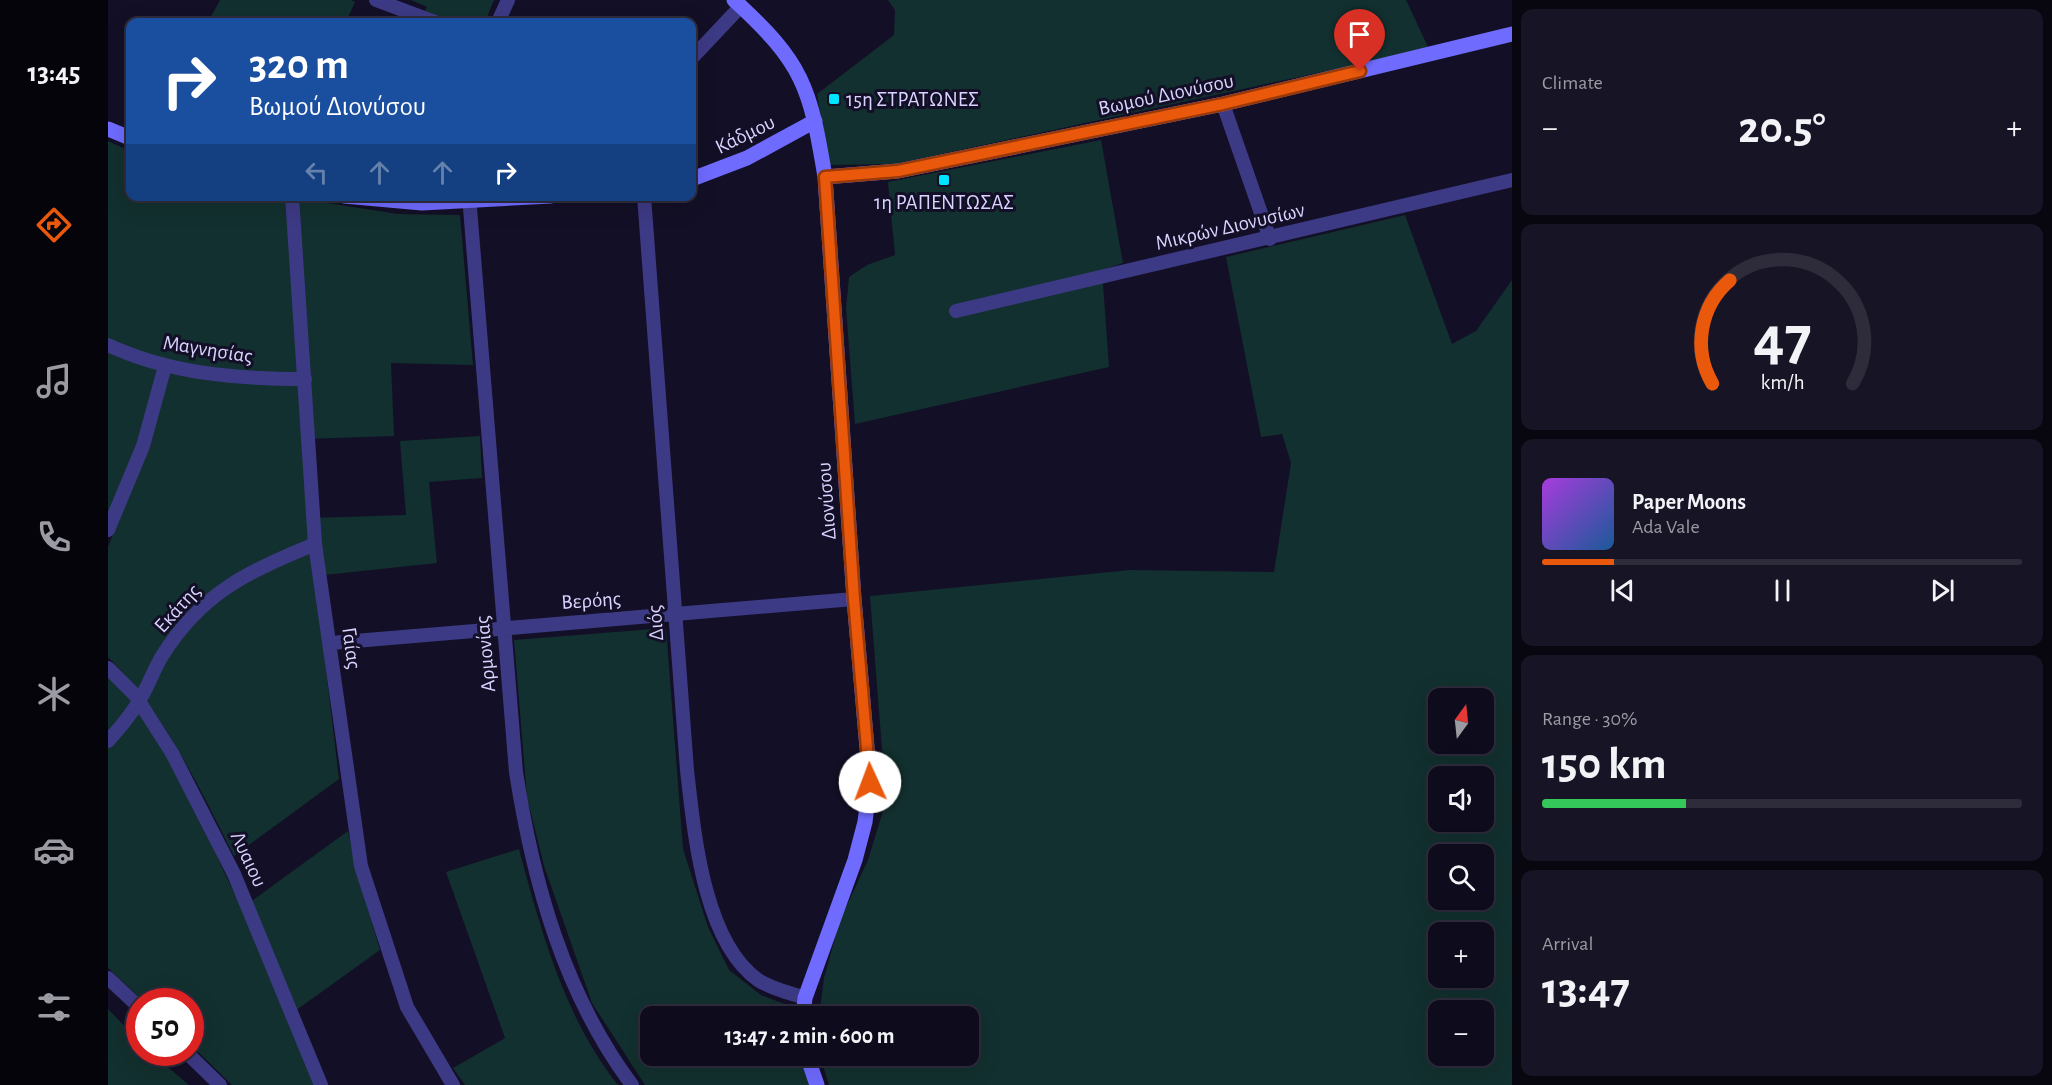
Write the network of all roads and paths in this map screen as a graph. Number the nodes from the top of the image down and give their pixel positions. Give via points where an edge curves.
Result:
1 (376, 0) edge
2 (508, 0) edge
3 (737, 3) edge
4 (424, 18) edge
5 (500, 18) edge
6 (1512, 34) edge
7 (696, 53) edge
8 (1223, 104) junction
9 (815, 121) junction
10 (108, 129) edge
11 (126, 136) edge
12 (696, 177) edge
13 (825, 177) junction
14 (1512, 180) edge
15 (292, 201) edge
16 (382, 201) edge
17 (416, 201) edge
18 (469, 201) edge
19 (644, 201) edge
20 (1270, 239) junction
21 (956, 311) dead end
22 (108, 345) edge
23 (165, 366) junction
24 (305, 379) junction
25 (108, 530) edge
26 (315, 544) junction
27 (854, 599) junction
28 (675, 615) junction
29 (504, 627) junction
30 (331, 643) junction
31 (108, 668) edge
32 (139, 701) junction
33 (108, 741) edge
34 (108, 978) edge
35 (126, 995) edge
36 (806, 998) junction
37 (805, 1006) edge
38 (200, 1066) edge
39 (810, 1066) edge
40 (220, 1085) edge
41 (321, 1085) edge
42 (453, 1085) edge
43 (632, 1085) edge
44 (817, 1085) edge

1 - 4 street
2 - 5 street
3 - 7 street
3 - 9 main road, Διονύσου via 774,38 792,62 808,92
6 - 8 main road, Βωμού Διονύσου
8 - 13 main road, Βωμού Διονύσου via 898,171
8 - 20 street
9 - 12 main road, Κάδμου via 747,158
9 - 13 main road, Διονύσου
10 - 11 main road
13 - 27 main road, Διονύσου
14 - 20 street, Μικρών Διονυσίων
15 - 24 street, Γαίας
16 - 17 main road
18 - 29 street, Αρμονίας
19 - 28 street, Διός
20 - 21 street, Μικρών Διονυσίων
22 - 23 street, Μαγνησίας
23 - 24 street, Μαγνησίας via 242,379
23 - 25 street via 143,446
24 - 26 street, Γαίας
26 - 30 street, Γαίας
26 - 32 street, Εκάτης via 242,576 209,600 162,657
27 - 28 street, Βερόης
27 - 36 main road, Διονύσου via 870,760 869,803 855,860
28 - 29 street, Βερόης
28 - 36 street, Διός via 695,842 720,930 738,959 758,979
29 - 30 street, Βερόης
29 - 43 street, Αρμονίας via 516,772 549,922 582,1002
30 - 42 street, Γαίας via 361,866 407,1007
31 - 32 street, Λυαιου
32 - 33 street, Εκάτης
32 - 41 street, Λυαιου via 172,753 234,874
34 - 35 street
36 - 37 main road, Διονύσου
38 - 40 street
39 - 44 main road

